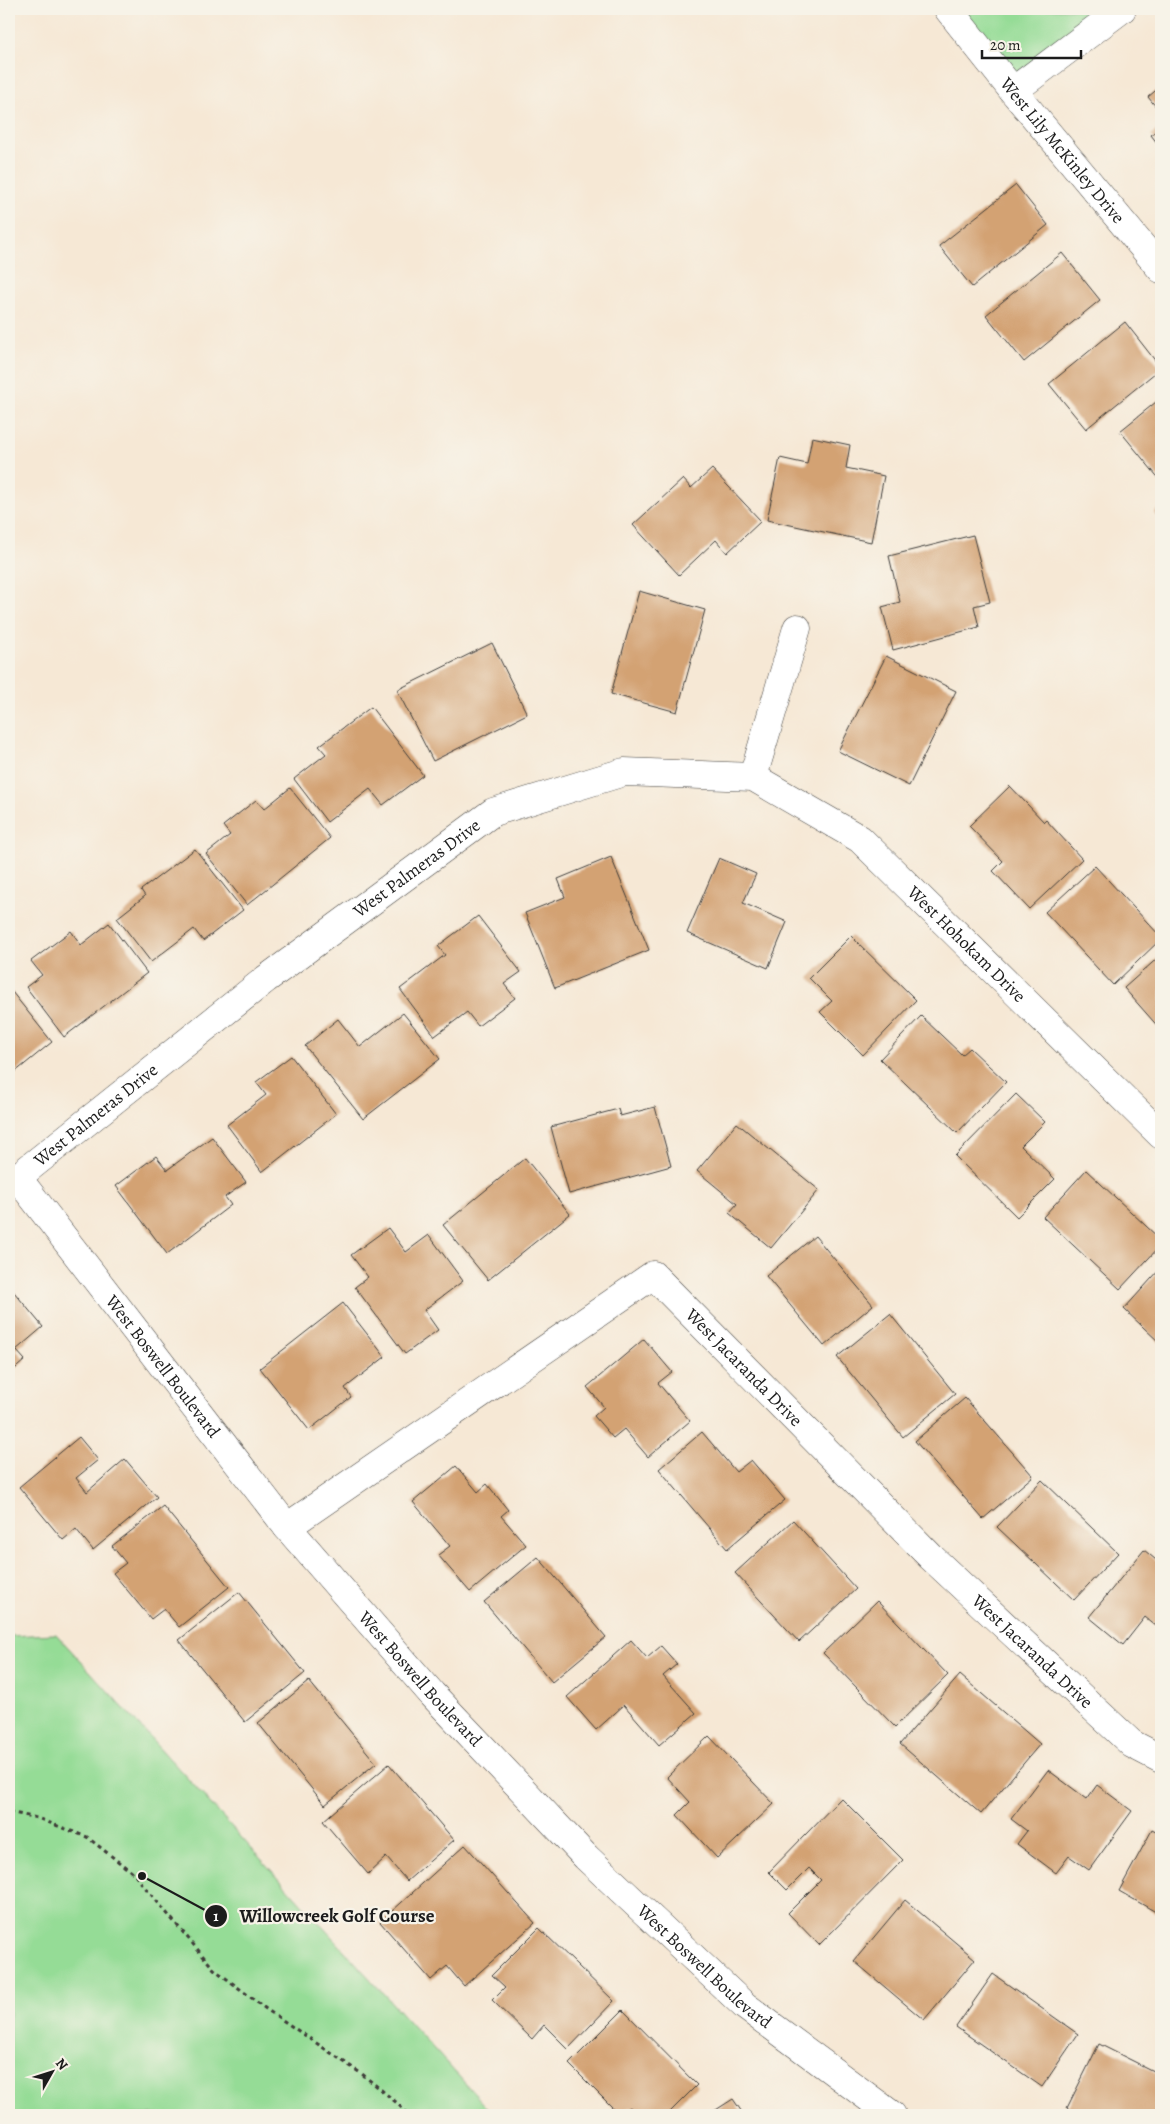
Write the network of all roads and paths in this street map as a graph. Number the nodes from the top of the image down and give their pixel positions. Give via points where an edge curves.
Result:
1 (948, 9) edge
2 (1122, 9) edge
3 (1013, 91) junction
4 (1161, 269) edge
5 (797, 628) dead end
6 (753, 777) junction
7 (1161, 1135) edge
8 (13, 1181) edge
9 (288, 1527) junction
10 (1161, 1759) edge
11 (9, 1812) edge
12 (408, 2115) edge
13 (892, 2115) edge

1 - 3 street, West Lily McKinley Drive
2 - 3 street
3 - 4 street, West Lily McKinley Drive
5 - 6 street
6 - 7 street, West Hohokam Drive via 860,839
6 - 8 street, West Palmeras Drive via 624,772 493,812 266,978
8 - 9 street, West Boswell Boulevard
9 - 10 street, West Jacaranda Drive via 653,1275 931,1557 1132,1744
9 - 13 street, West Boswell Boulevard via 432,1694 586,1857 746,2006
11 - 12 path via 37,1818 87,1837 133,1873 214,1969 266,2010 362,2074

